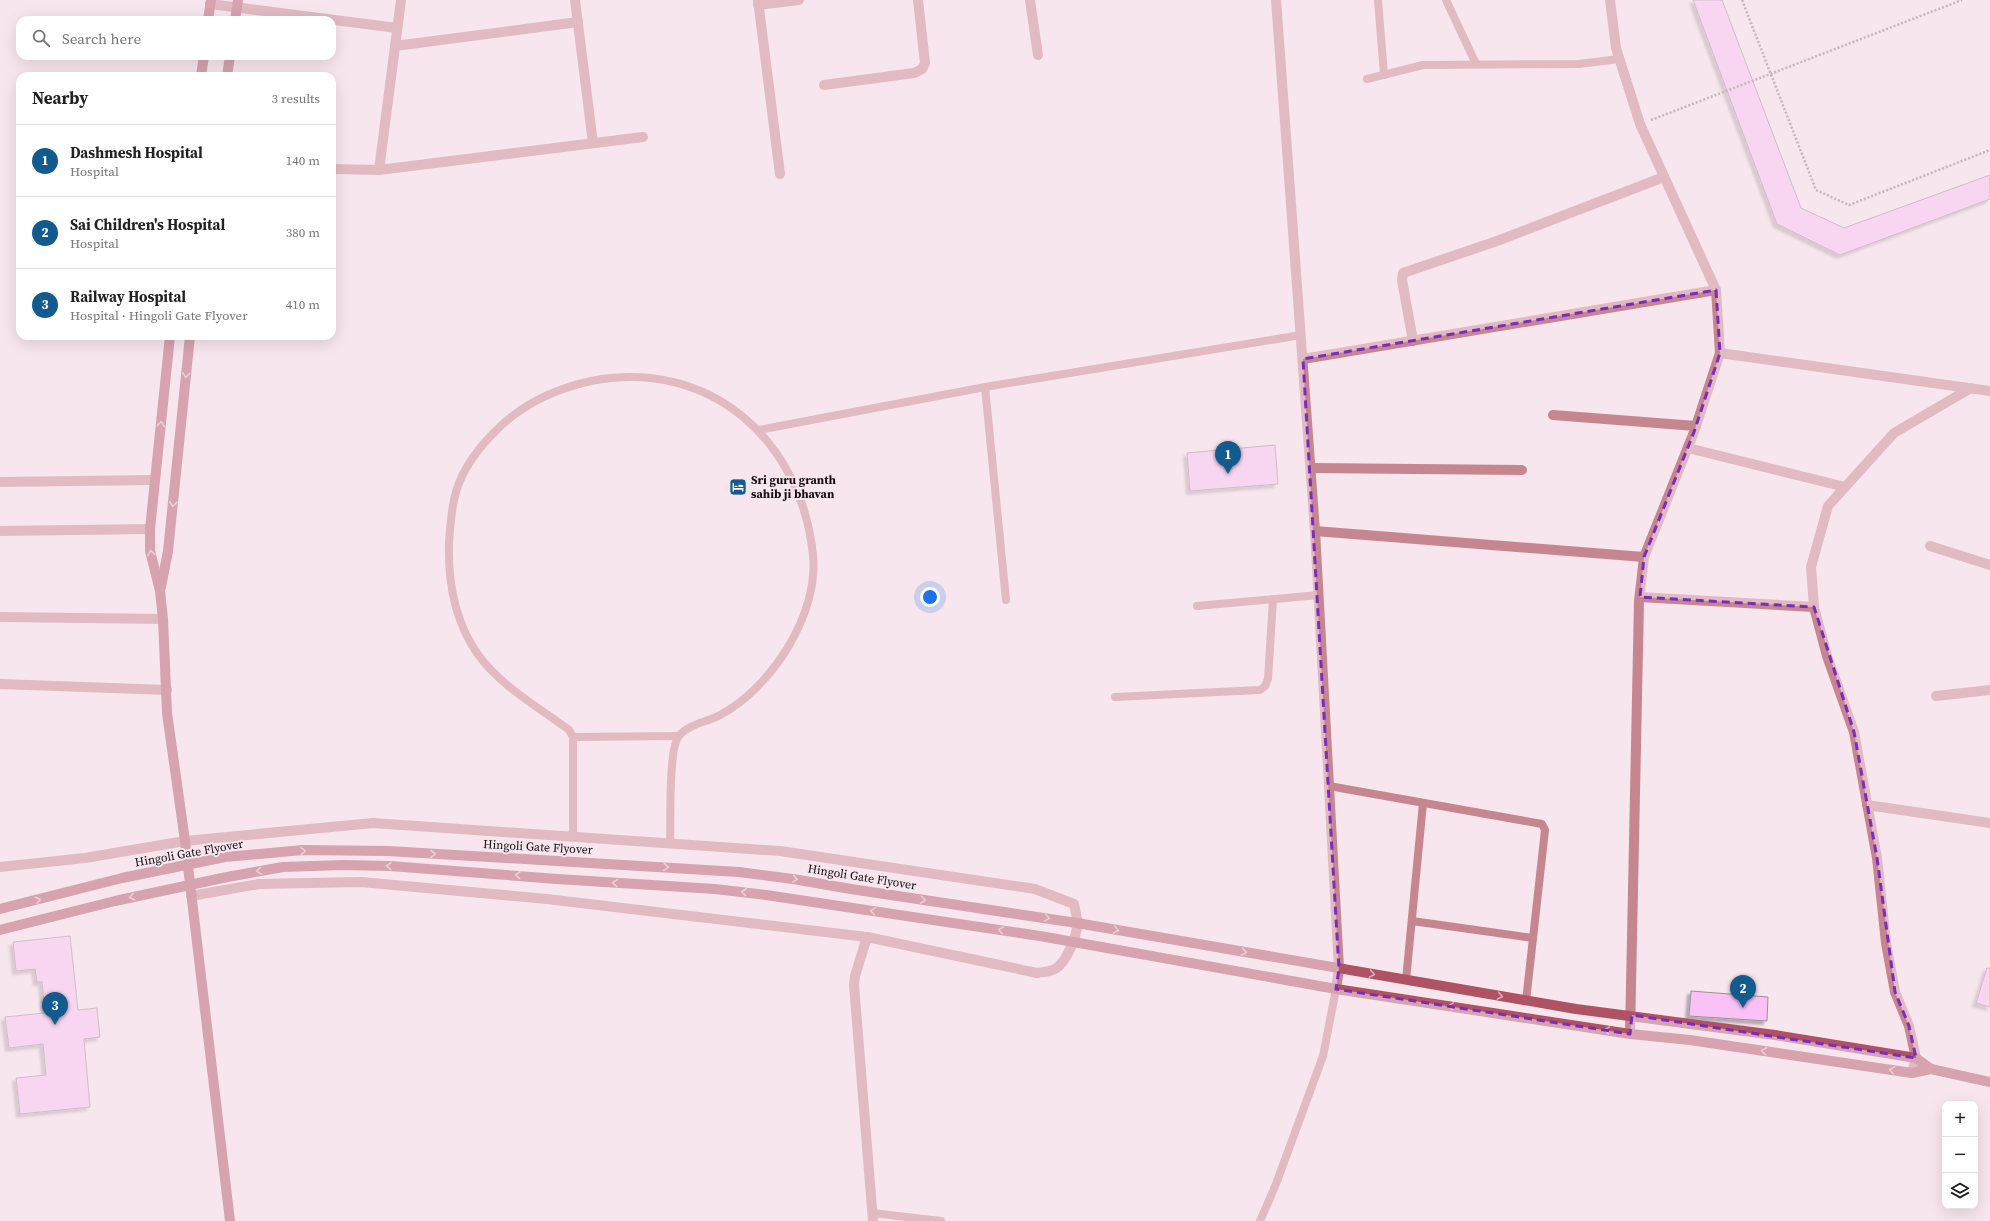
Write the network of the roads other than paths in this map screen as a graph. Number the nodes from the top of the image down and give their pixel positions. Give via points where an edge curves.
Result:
1 (401, 0) edge
2 (575, 0) edge
3 (799, 0) edge
4 (918, 0) edge
5 (1030, 0) edge
6 (1276, 0) edge
7 (1378, 0) edge
8 (1446, 0) edge
9 (1610, 0) edge
10 (211, 2) edge
11 (758, 3) edge
12 (237, 4) edge
13 (209, 16) edge
14 (236, 16) edge
15 (317, 16) edge
16 (336, 19) edge
17 (578, 22) junction
18 (397, 28) junction
19 (395, 46) junction
20 (1038, 55) dead end
21 (1619, 59) junction
22 (204, 60) edge
23 (229, 60) edge
24 (1476, 64) junction
25 (202, 72) edge
26 (228, 72) edge
27 (1384, 75) junction
28 (1367, 79) dead end
29 (824, 85) dead end
30 (643, 137) dead end
31 (594, 143) junction
32 (336, 169) edge
33 (379, 170) junction
34 (780, 174) dead end
35 (1664, 177) junction
36 (1716, 290) junction
37 (1301, 335) junction
38 (170, 340) edge
39 (190, 340) edge
40 (1413, 341) junction
41 (1720, 353) junction
42 (1302, 359) junction
43 (985, 387) junction
44 (1971, 388) junction
45 (1990, 391) edge
46 (1553, 415) dead end
47 (1696, 426) junction
48 (759, 430) junction
49 (1688, 448) junction
50 (1311, 468) junction
51 (1522, 470) dead end
52 (156, 480) junction
53 (0, 482) edge
54 (1845, 487) junction
55 (150, 529) junction
56 (0, 531) edge
57 (1315, 531) junction
58 (1930, 546) dead end
59 (1644, 557) junction
60 (1990, 565) edge
61 (160, 591) junction
62 (1319, 595) junction
63 (1640, 597) junction
64 (1273, 599) junction
65 (1006, 600) dead end
66 (1197, 606) dead end
67 (1814, 606) junction
68 (0, 617) edge
69 (163, 619) junction
70 (0, 684) edge
71 (167, 690) junction
72 (1990, 690) edge
73 (1936, 696) dead end
74 (1115, 697) dead end
75 (573, 736) junction
76 (678, 736) junction
77 (1329, 786) junction
78 (1423, 803) junction
79 (1867, 805) junction
80 (1990, 823) edge
81 (573, 837) junction
82 (185, 841) junction
83 (670, 843) junction
84 (0, 867) edge
85 (191, 896) junction
86 (0, 909) edge
87 (1412, 920) junction
88 (1077, 923) junction
89 (0, 930) edge
90 (867, 937) junction
91 (1533, 938) junction
92 (1073, 943) junction
93 (1339, 969) junction
94 (1406, 980) junction
95 (1336, 989) junction
96 (1526, 1001) junction
97 (1632, 1015) junction
98 (1630, 1034) junction
99 (1916, 1058) junction
100 (1931, 1069) junction
101 (1912, 1073) junction
102 (1990, 1082) edge
103 (872, 1217) edge
104 (230, 1221) edge
105 (940, 1221) edge
106 (1260, 1221) edge

1 - 18 street
2 - 17 street
3 - 11 street
4 - 29 street via 925,64 922,69 914,73
5 - 20 street
6 - 37 street
7 - 27 lane
8 - 24 lane
9 - 21 street
10 - 12 street
10 - 13 main road
11 - 34 street
12 - 14 main road
12 - 15 street
16 - 18 street
17 - 19 street
17 - 31 street
18 - 19 street
19 - 33 street
21 - 24 lane via 1579,64
21 - 35 street via 1640,124
22 - 25 main road
23 - 26 main road
24 - 27 lane via 1423,65
27 - 28 lane
30 - 31 street
31 - 33 street
32 - 33 street
35 - 36 street
35 - 40 street via 1403,273 1402,280
36 - 40 street
36 - 41 street
37 - 42 street
37 - 43 lane
52 -> 38 main road
39 -> 61 main road via 168,551
40 - 42 street
41 - 44 street
41 - 47 street
42 - 50 street
43 - 48 lane
43 - 65 lane
44 - 45 street
44 - 54 street via 1894,433
46 - 47 street
47 - 49 street
48 - 75 lane via 734,408 698,389 657,378 613,377 576,384 543,396 514,414 490,436 470,461 456,490 450,518 451,586 459,620 477,654 502,680 569,730
48 - 76 lane via 786,465 797,491 814,557 811,591 800,623 782,660 752,694 720,715
49 - 54 street
49 - 59 street
50 - 51 street
50 - 57 street
52 - 53 street
52 - 55 main road
54 - 67 street via 1828,506 1811,567
55 - 56 street
61 -> 55 main road via 150,551
57 - 59 street
57 - 62 street
58 - 60 street
59 - 63 street
61 - 69 main road
62 - 64 lane
62 - 77 street
63 - 67 street
63 - 97 street
64 - 66 lane
64 - 74 lane via 1268,679 1260,690
67 - 79 street via 1827,656 1854,732
68 - 69 street
69 - 71 main road
70 - 71 street
71 - 82 main road via 167,713
72 - 73 street
75 - 76 lane
75 - 81 lane
76 - 83 lane via 673,753
77 - 78 lane
77 - 93 street
78 - 87 lane
78 - 91 lane via 1542,824 1545,830
79 - 80 street
79 - 99 street via 1877,858 1894,992 1909,1026
81 - 82 street via 373,823
81 - 83 street
82 - 84 street via 85,858
82 - 85 main road
83 - 88 street via 792,852 1035,889 1074,904
85 - 90 street via 259,884 361,882 555,899
85 - 104 main road
86 -> 88 main road, Hingoli Gate Flyover, bridge via 122,878 233,856 303,850 388,851 731,872 794,879
87 - 91 lane
87 - 94 lane
88 - 92 street
88 -> 93 main road, Hingoli Gate Flyover
92 -> 89 main road, bridge via 716,889 390,866 342,865 283,867 234,875
90 - 92 street via 1037,973 1048,972 1063,963
90 - 103 street via 854,985
91 - 96 lane
92 - 95 main road
93 -> 94 main road, Hingoli Gate Flyover
93 - 95 street
94 -> 96 main road, Hingoli Gate Flyover
98 -> 95 main road
95 - 106 lane via 1323,1056
96 - 97 main road, Hingoli Gate Flyover
97 - 98 street
97 - 99 main road, Hingoli Gate Flyover
101 -> 98 main road via 1690,1040
99 - 100 main road
99 - 101 street
100 - 101 main road
100 - 102 main road
103 - 105 lane

